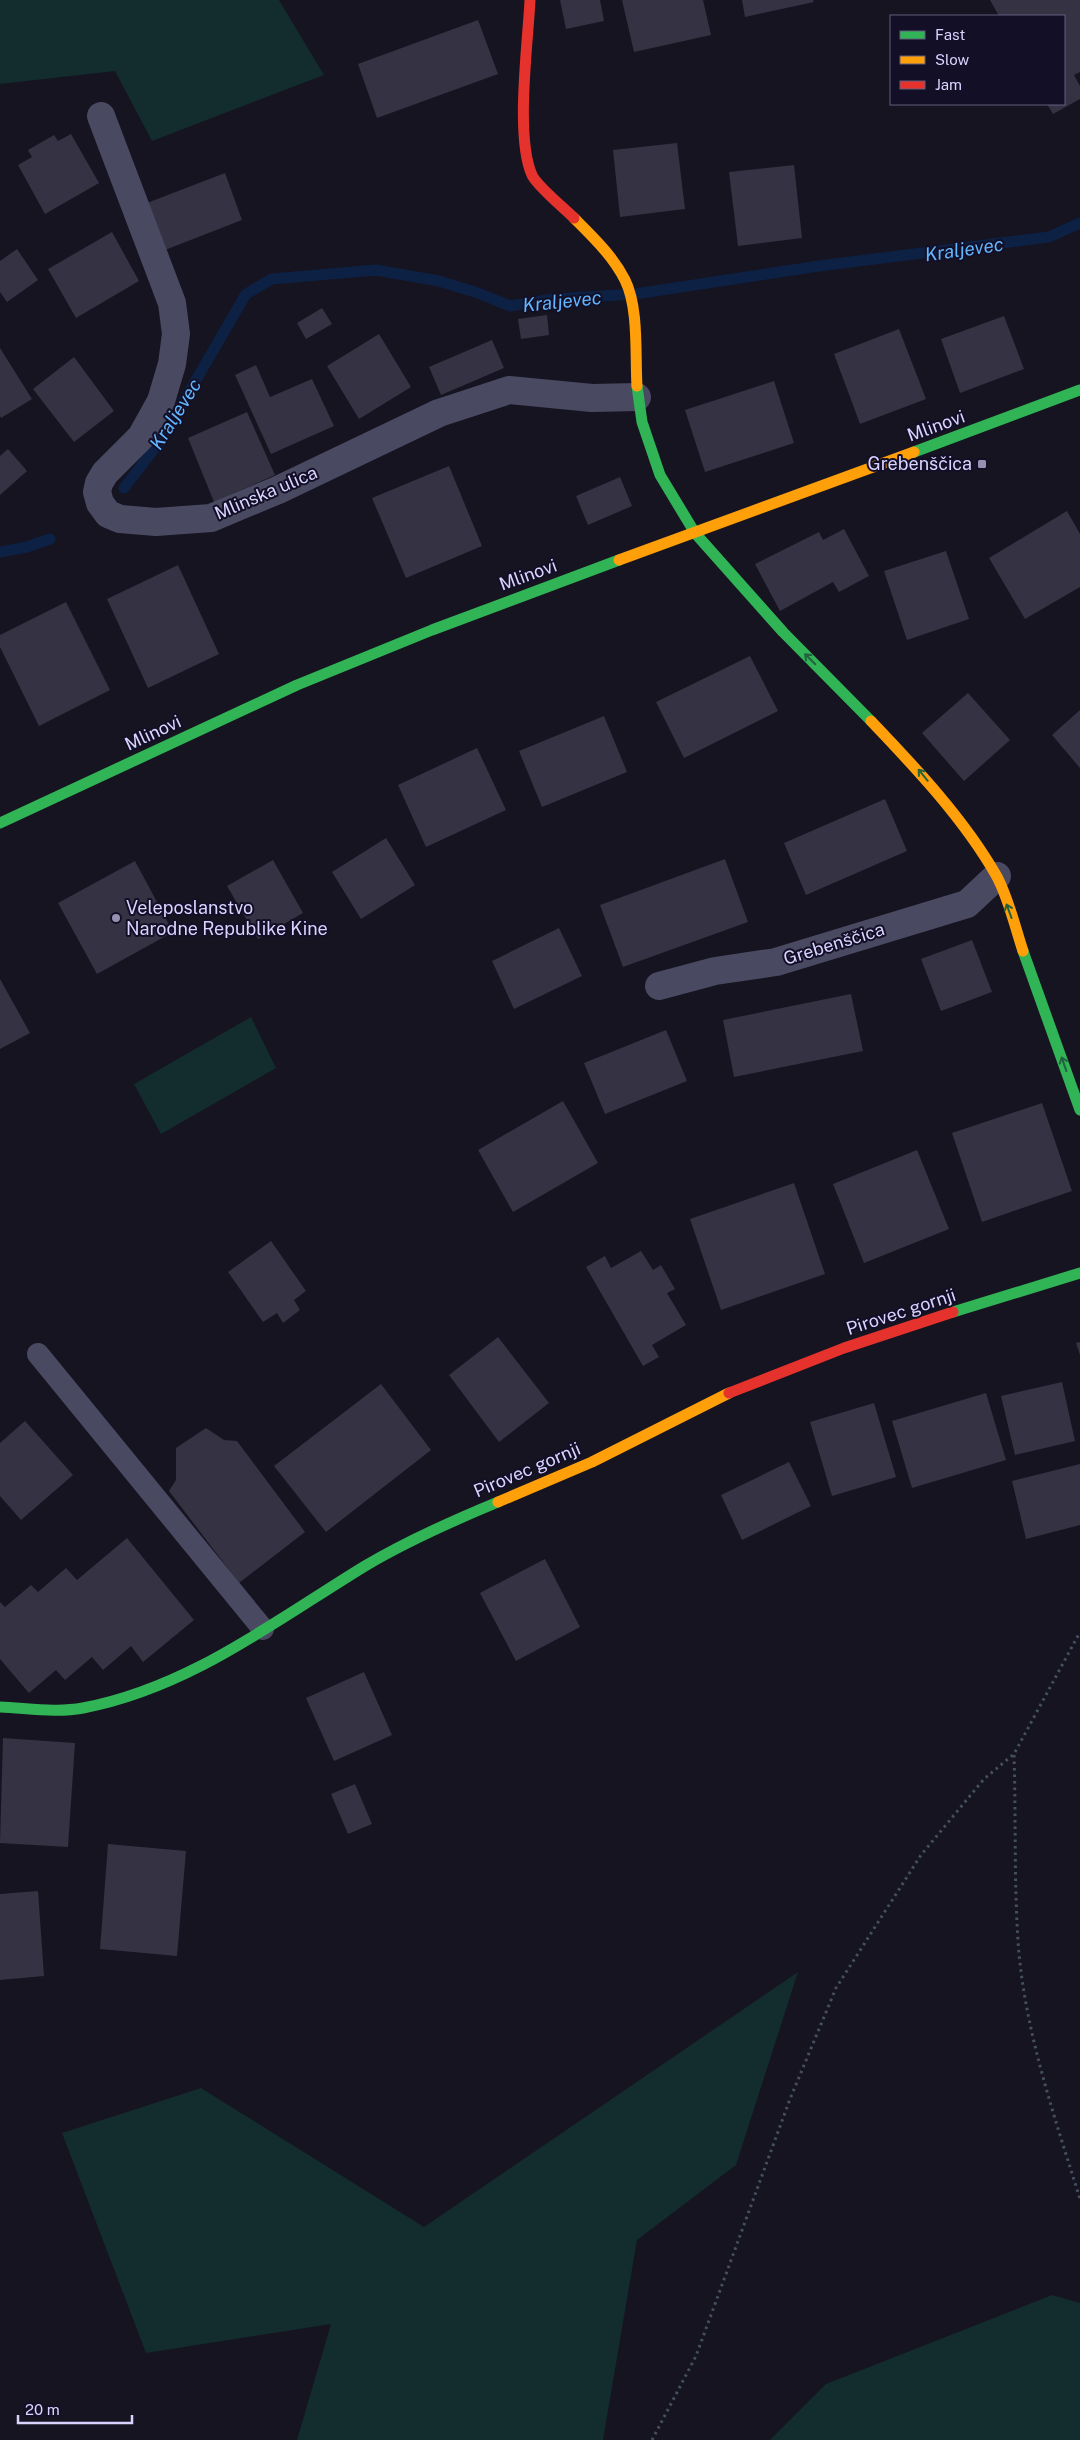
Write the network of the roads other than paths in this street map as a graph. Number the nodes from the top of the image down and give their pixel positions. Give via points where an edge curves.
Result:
1 (530, 0) edge
2 (101, 116) dead end
3 (1080, 390) edge
4 (637, 397) junction
5 (695, 533) junction
6 (0, 824) edge
7 (996, 876) junction
8 (659, 986) dead end
9 (1080, 1110) edge
10 (1080, 1273) edge
11 (38, 1354) dead end
12 (263, 1629) junction
13 (0, 1707) edge

1 - 4 street via 523,124 526,155 532,176 598,242 626,282 633,308
2 - 4 street, Mlinska ulica via 172,302 176,334 161,401 141,437 99,483 100,503 108,514 120,520 156,522 211,518 278,490 439,413 509,390 592,398
3 - 5 street, Mlinovi
4 - 5 street via 660,476
5 - 6 street, Mlinovi via 336,668
7 -> 5 street via 953,812 919,771 783,632
7 - 8 street, Grebenščica via 967,904 776,962 715,971
9 -> 7 street
10 - 12 street, Pirovec gornji via 880,1335 710,1402 576,1470 418,1536 369,1562
11 - 12 lane
12 - 13 street, Pirovec gornji via 208,1663 125,1699 80,1709

